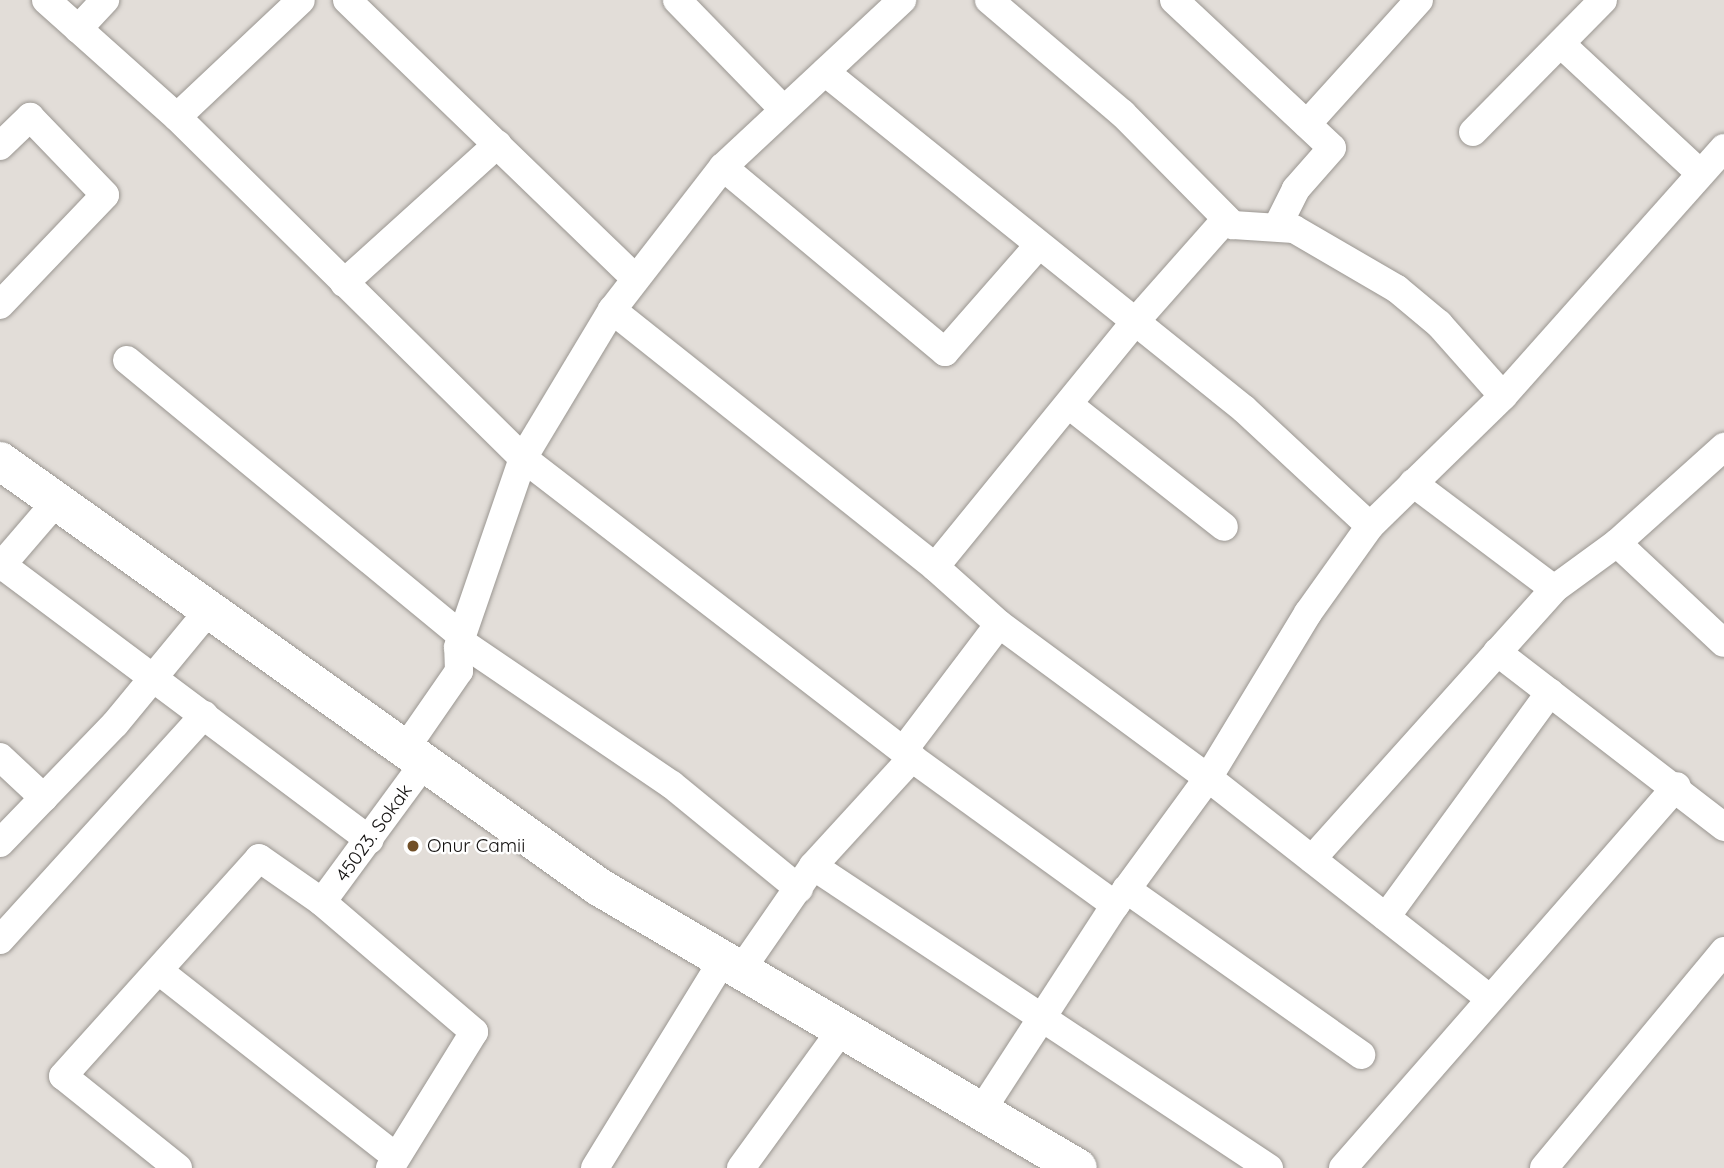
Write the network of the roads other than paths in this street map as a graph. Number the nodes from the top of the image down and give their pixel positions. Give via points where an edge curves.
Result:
1 (46, 0) edge
2 (105, 0) edge
3 (301, 0) edge
4 (347, 0) edge
5 (677, 0) edge
6 (989, 0) edge
7 (1174, 0) edge
8 (1419, 0) edge
9 (1603, 0) edge
10 (899, 1) edge
11 (78, 29) junction
12 (1561, 44) junction
13 (825, 72) junction
14 (782, 108) junction
15 (177, 117) junction
16 (1307, 124) junction
17 (1473, 132) dead end
18 (498, 144) junction
19 (0, 146) edge
20 (1724, 148) edge
21 (723, 167) junction
22 (1700, 173) junction
23 (1226, 219) junction
24 (1278, 225) junction
25 (1037, 247) junction
26 (635, 278) junction
27 (344, 284) junction
28 (0, 304) edge
29 (612, 310) junction
30 (1134, 323) junction
31 (127, 360) dead end
32 (1503, 396) junction
33 (1069, 405) junction
34 (523, 458) junction
35 (0, 461) edge
36 (1719, 462) edge
37 (1413, 483) junction
38 (56, 502) junction
39 (1370, 526) junction
40 (1224, 527) dead end
41 (1617, 543) junction
42 (1, 566) edge
43 (935, 567) junction
44 (1554, 589) junction
45 (209, 610) junction
46 (999, 624) junction
47 (461, 638) junction
48 (1724, 643) edge
49 (1497, 652) junction
50 (154, 679) junction
51 (1550, 692) junction
52 (204, 715) junction
53 (908, 755) junction
54 (415, 756) junction
55 (0, 757) edge
56 (1208, 778) junction
57 (1676, 786) junction
58 (44, 798) junction
59 (1724, 827) edge
60 (369, 840) junction
61 (0, 843) edge
62 (1312, 859) junction
63 (806, 877) junction
64 (1121, 897) junction
65 (322, 902) junction
66 (1386, 917) junction
67 (0, 940) edge
68 (1724, 951) edge
69 (732, 965) junction
70 (159, 971) junction
71 (1489, 998) junction
72 (1042, 1020) junction
73 (842, 1030) junction
74 (1361, 1055) dead end
75 (981, 1111) junction
76 (1034, 1157) edge
77 (393, 1162) edge
78 (178, 1168) edge
79 (595, 1168) edge
80 (741, 1168) edge
81 (1077, 1168) edge
82 (1269, 1168) edge
83 (1343, 1168) edge
84 (1544, 1168) edge

1 - 11 street
2 - 11 street
3 - 15 street
4 - 18 street
5 - 14 street
6 - 23 street via 1122,113
7 - 16 street
8 - 16 street
9 - 12 street
10 - 13 street, 45023. Sokak
11 - 15 street
12 - 17 street
12 - 22 street
13 - 14 street, 45023. Sokak
13 - 25 street
14 - 21 street, 45023. Sokak
15 - 27 street
16 - 24 street via 1332,148 1296,189
18 - 26 street
18 - 27 street
19 - 28 street via 30,117 105,195
20 - 22 street
21 - 25 street via 945,352
21 - 26 street, 45023. Sokak
22 - 32 street
23 - 24 street via 1241,229
23 - 30 street
24 - 32 street via 1294,229 1420,305
25 - 30 street
26 - 29 street, 45023. Sokak
27 - 34 street
29 - 34 street, 45023. Sokak
29 - 43 street
30 - 33 street
30 - 39 street via 1296,453
31 - 47 street
32 - 37 street
33 - 40 street
33 - 43 street
34 - 47 street, 45023. Sokak
34 - 53 street
35 - 38 main road
36 - 41 street
37 - 39 street
37 - 44 street
38 - 42 street
38 - 45 main road
39 - 56 street via 1308,613
41 - 44 street
41 - 48 street
42 - 50 street
43 - 46 street
44 - 49 street
45 - 50 street
45 - 54 main road
46 - 53 street
46 - 56 street
47 - 54 street, 45023. Sokak via 458,671
47 - 63 street
49 - 51 street
49 - 62 street
50 - 52 street
50 - 58 street
51 - 57 street
51 - 66 street
52 - 60 street
52 - 67 street
53 - 63 street
53 - 64 street
54 - 60 street, 45023. Sokak
54 - 69 main road via 599,887
55 - 58 street
56 - 62 street
56 - 64 street
57 - 59 street
57 - 71 street
58 - 61 street
60 - 65 street, 45023. Sokak
62 - 66 street
63 - 69 street
63 - 72 street
64 - 72 street
64 - 74 street
65 - 70 street via 259,858
65 - 77 street via 474,1032
66 - 71 street
68 - 84 street
69 - 73 main road
69 - 79 street
70 - 77 street
70 - 78 street via 63,1076
71 - 83 street
72 - 75 street
72 - 82 street
73 - 75 main road
73 - 80 street
75 - 76 main road
76 - 81 main road

